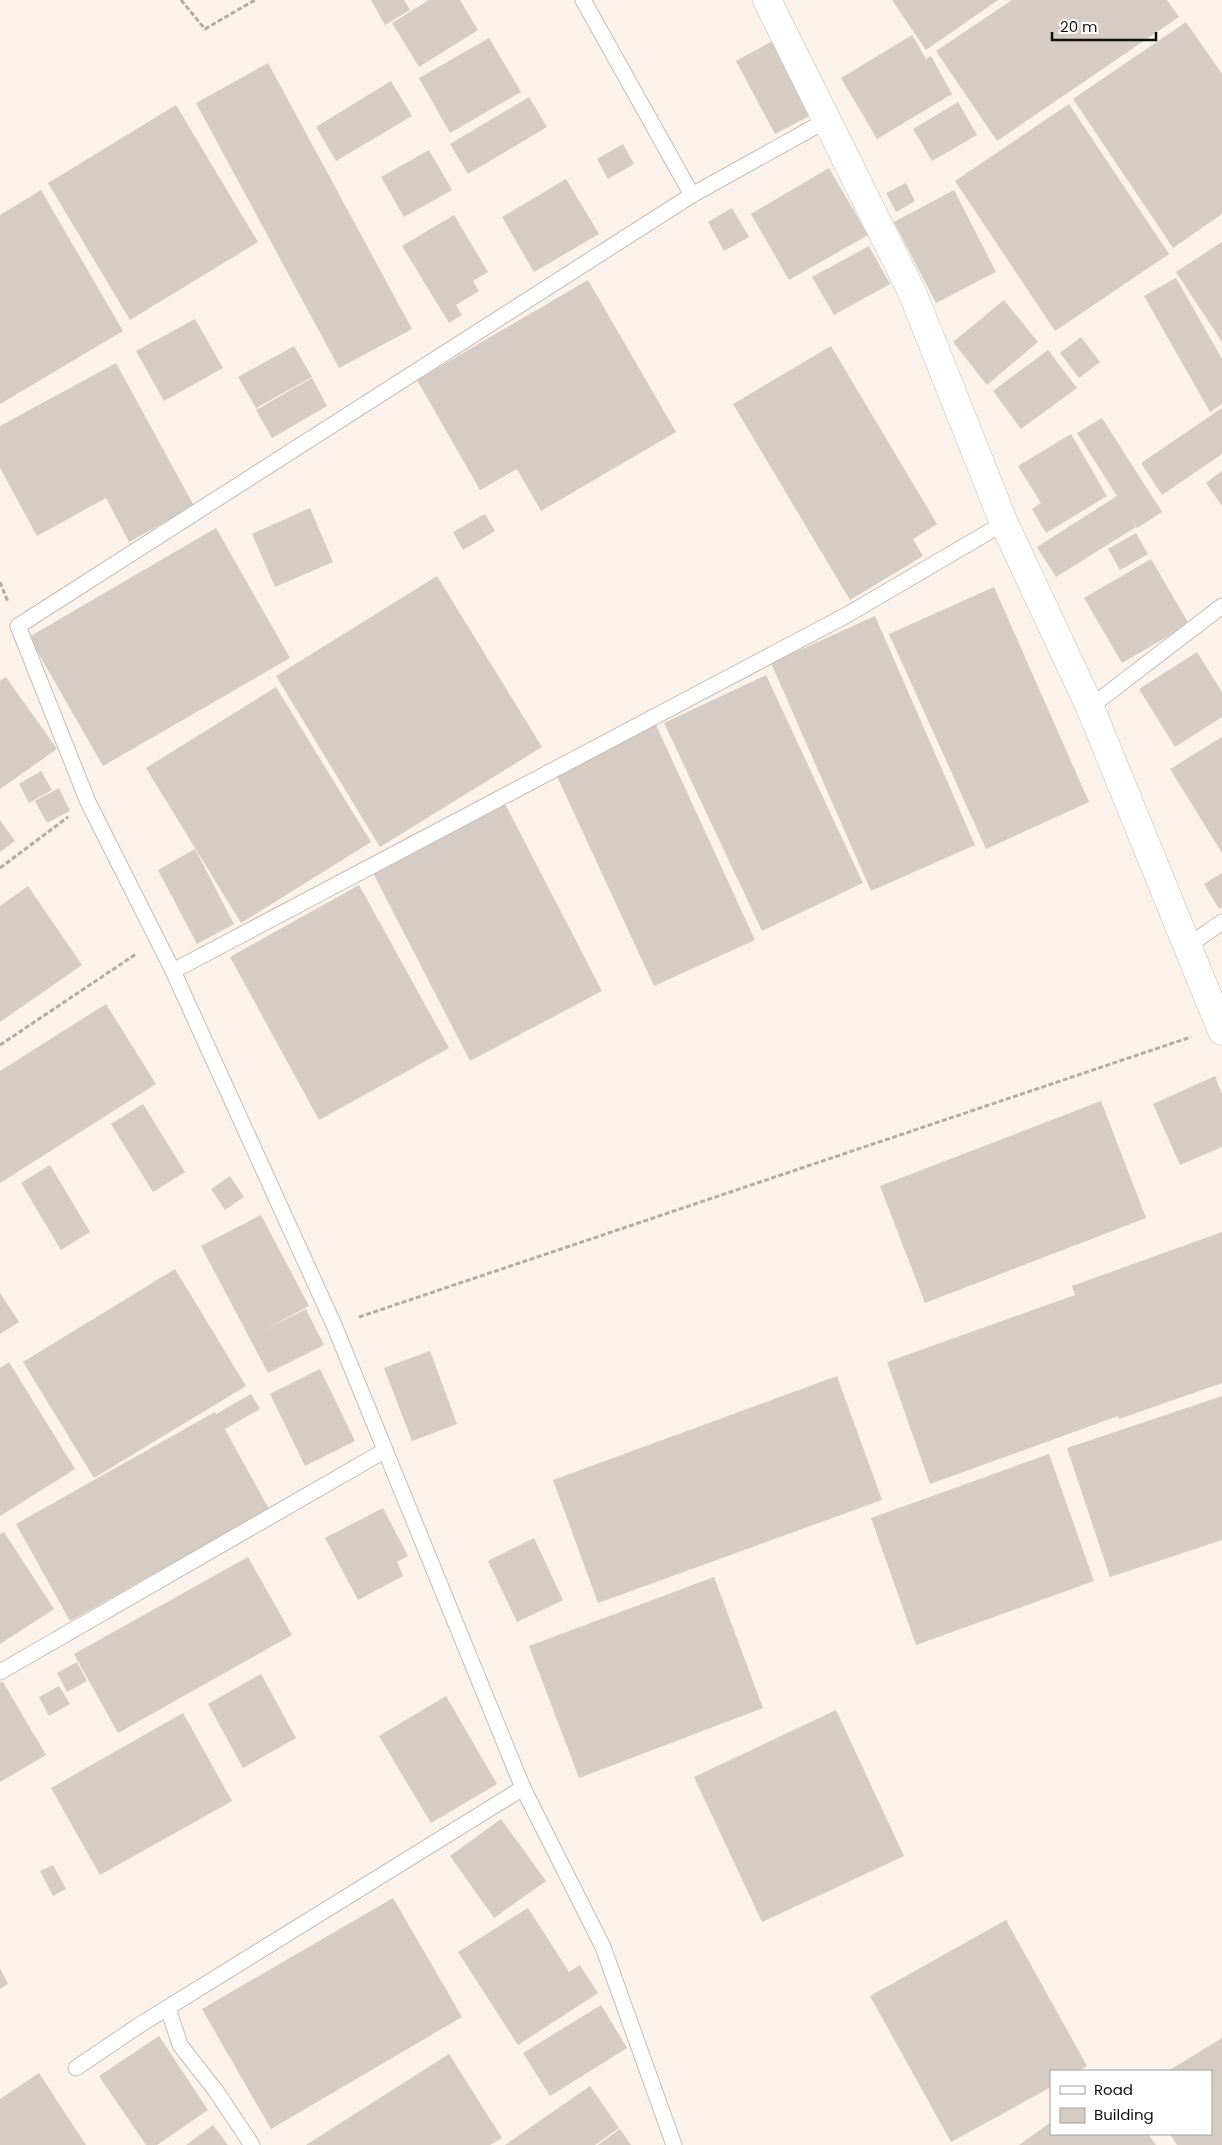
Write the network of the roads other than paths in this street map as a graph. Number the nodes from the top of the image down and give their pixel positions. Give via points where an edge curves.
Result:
1 (583, 0) edge
2 (767, 0) edge
3 (827, 120) junction
4 (692, 195) junction
5 (1004, 522) junction
6 (1222, 606) edge
7 (1090, 707) junction
8 (1222, 922) edge
9 (1188, 946) junction
10 (172, 972) junction
11 (1221, 1029) edge
12 (384, 1451) junction
13 (0, 1672) edge
14 (523, 1788) junction
15 (168, 2008) junction
16 (76, 2068) dead end
17 (252, 2145) edge
18 (674, 2145) edge

1 - 4 lane
2 - 3 street
3 - 4 lane
3 - 5 street via 912,292
4 - 10 lane via 18,626 88,802
5 - 7 street
5 - 10 lane via 845,616
6 - 7 lane
7 - 9 street
8 - 9 lane
9 - 11 street
10 - 12 lane via 334,1325
12 - 13 lane
12 - 14 lane
14 - 15 lane
14 - 18 lane via 603,1947
15 - 16 lane
15 - 17 lane via 180,2045

